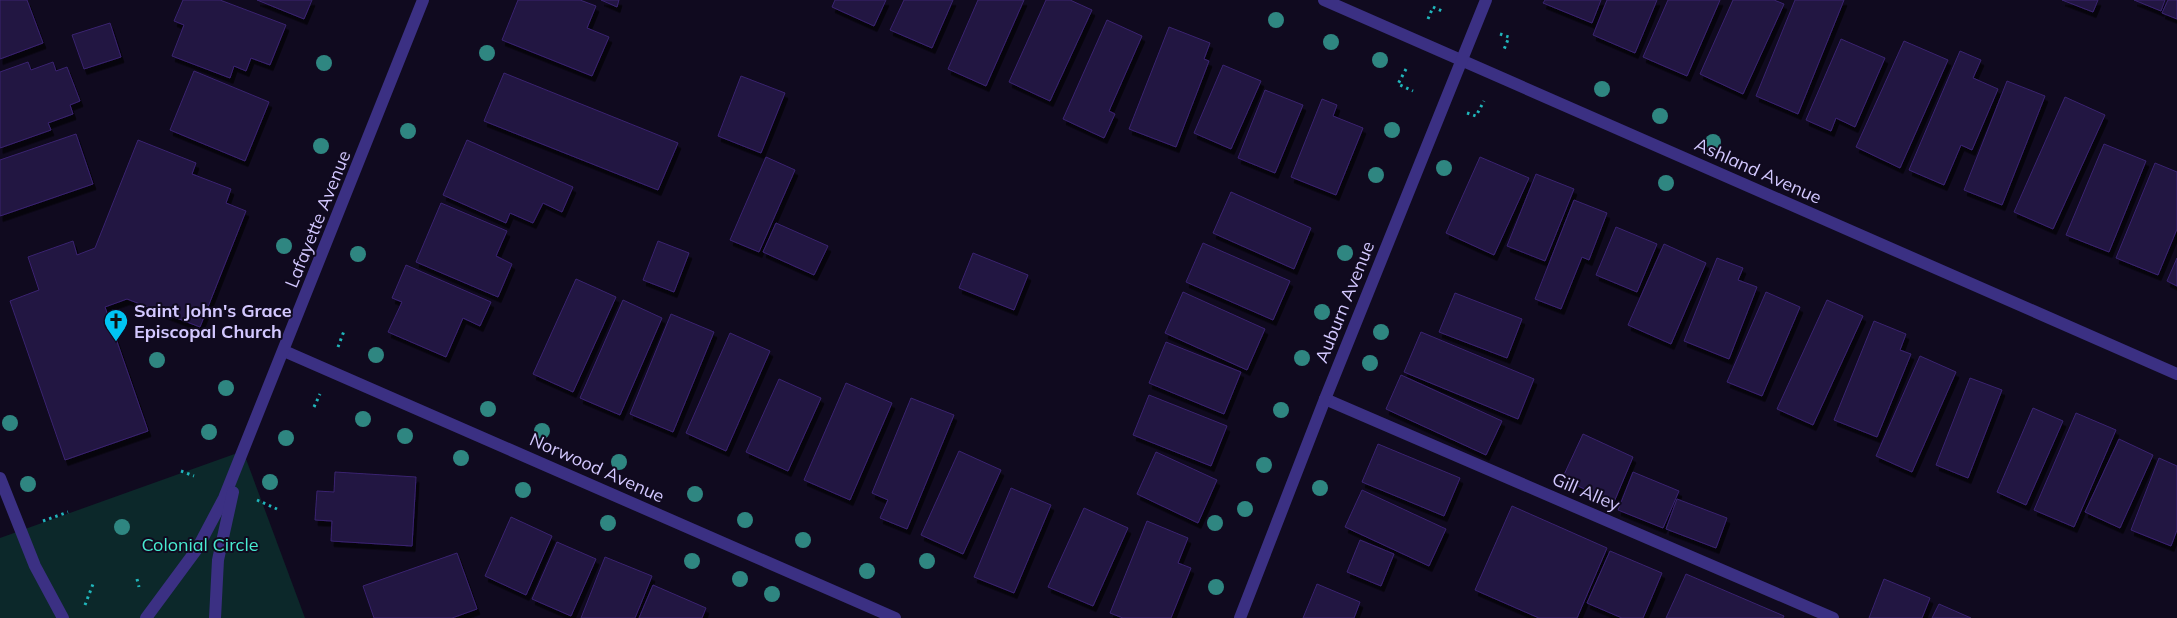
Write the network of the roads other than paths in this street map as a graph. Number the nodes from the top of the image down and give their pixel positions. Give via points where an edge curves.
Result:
1 (424, 0) edge
2 (1324, 0) edge
3 (1486, 0) edge
4 (1461, 60) junction
5 (284, 350) junction
6 (2177, 374) edge
7 (1325, 399) junction
8 (243, 451) junction
9 (0, 478) edge
10 (63, 618) edge
11 (146, 618) edge
12 (215, 618) edge
13 (895, 618) edge
14 (1240, 618) edge
15 (1833, 618) edge

1 - 5 street, Lafayette Avenue
2 - 4 street, Ashland Avenue
3 - 4 street, Auburn Avenue
4 - 6 street, Ashland Avenue
4 - 7 street, Auburn Avenue
5 - 8 street, Lafayette Avenue
5 - 13 street, Norwood Avenue
7 - 14 street, Auburn Avenue
7 - 15 street, Gill Alley
8 - 11 street, Lafayette Avenue via 198,550
8 - 12 street, Lafayette Avenue via 218,560
9 - 10 street via 35,566

